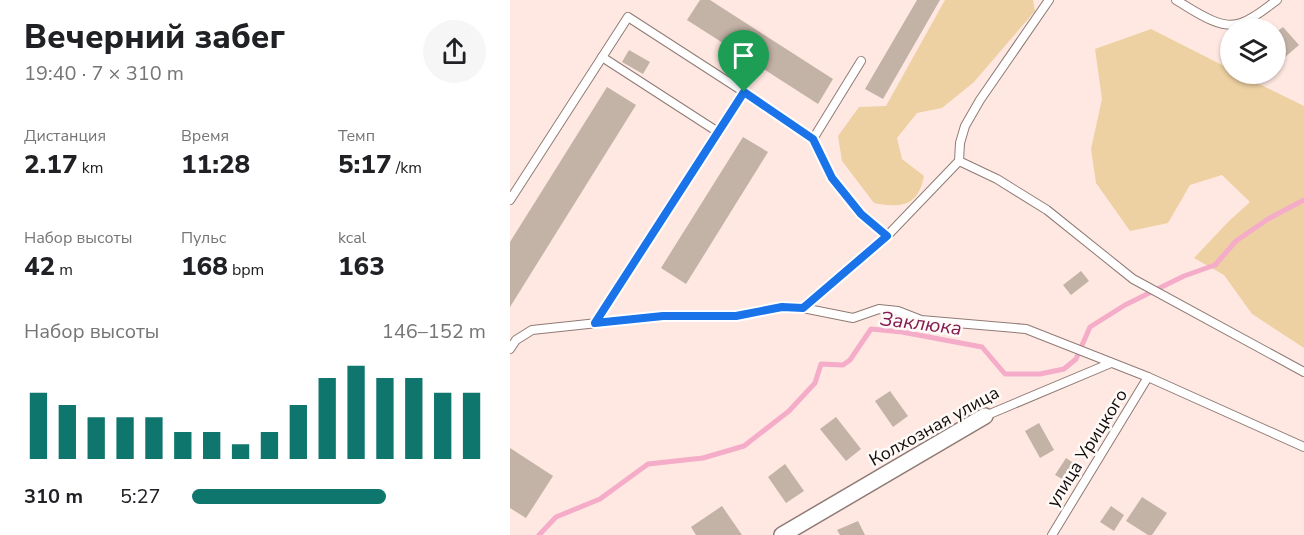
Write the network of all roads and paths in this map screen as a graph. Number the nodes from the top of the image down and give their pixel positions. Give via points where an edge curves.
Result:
1 (1049, 0) edge
2 (1176, 0) edge
3 (1277, 0) edge
4 (602, 57) junction
5 (861, 61) dead end
6 (744, 92) junction
7 (718, 132) junction
8 (813, 139) junction
9 (958, 161) junction
10 (510, 200) edge
11 (887, 236) junction
12 (803, 308) junction
13 (595, 323) junction
14 (510, 349) edge
15 (1111, 363) junction
16 (1304, 372) edge
17 (1149, 377) junction
18 (985, 416) joint
19 (1304, 447) edge
20 (782, 535) edge
21 (1052, 535) edge

1 - 9 lane via 965,126
2 - 3 lane via 1219,23 1239,24
4 - 6 lane via 628,17
4 - 7 lane
4 - 10 lane
5 - 8 lane
6 - 7 lane
6 - 8 lane
7 - 13 lane
8 - 11 lane via 832,178 861,214
9 - 11 lane
9 - 16 lane via 997,179 1047,210 1133,279
11 - 12 lane
12 - 13 lane via 782,307 736,316 663,316
12 - 15 lane via 853,318 879,309 921,320 1026,329
13 - 14 lane via 532,330
15 - 17 lane
15 - 18 lane, Колхозная улица
17 - 19 lane
17 - 21 lane, улица Урицкого
18 - 20 street, Колхозная улица

